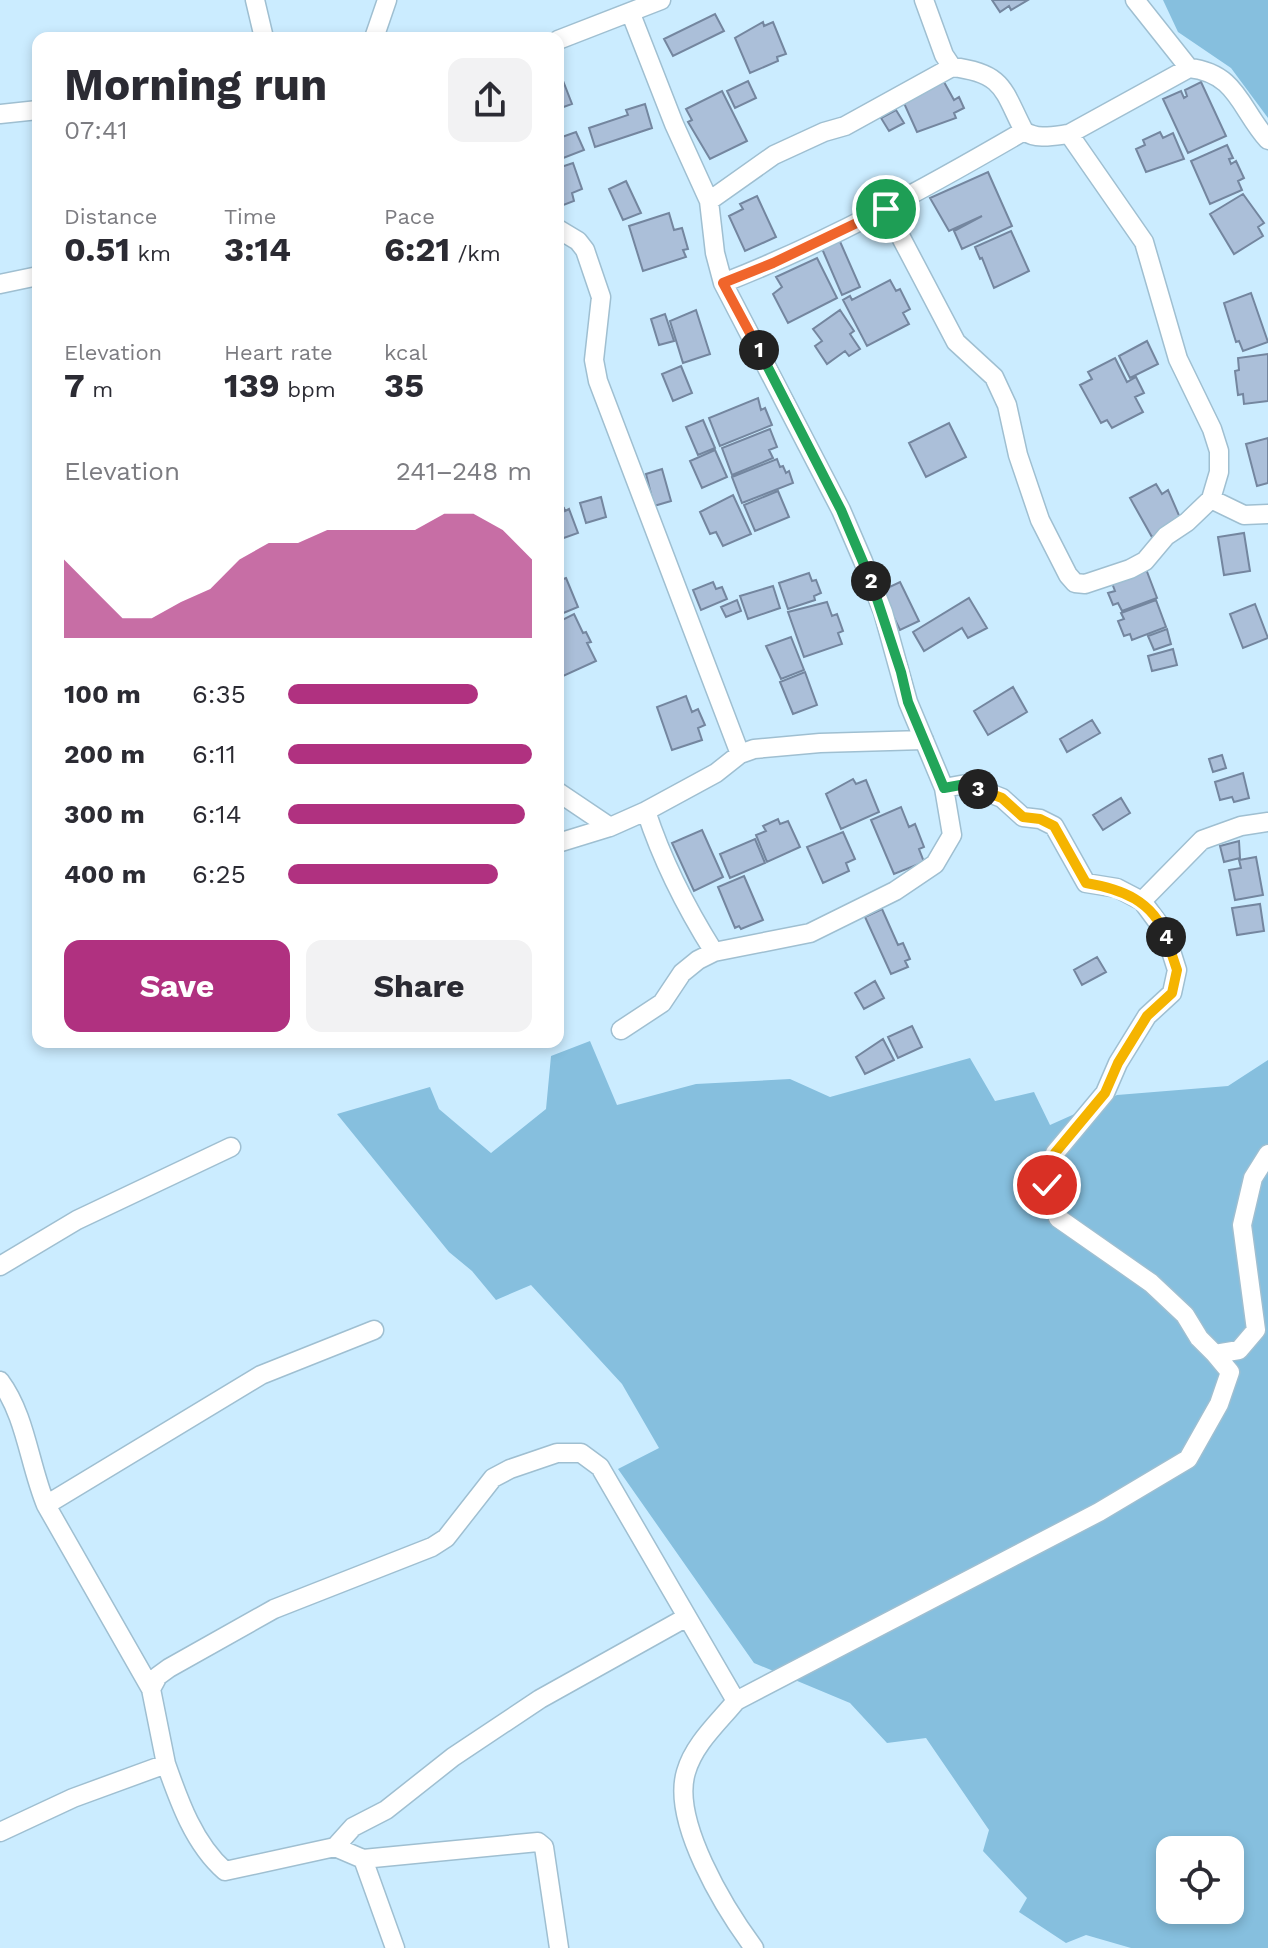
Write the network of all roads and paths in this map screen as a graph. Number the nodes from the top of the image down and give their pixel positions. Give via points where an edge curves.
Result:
1 (255, 0) edge
2 (387, 0) edge
3 (661, 0) edge
4 (924, 0) edge
5 (1135, 0) edge
6 (631, 14) junction
7 (263, 32) edge
8 (376, 32) edge
9 (564, 38) edge
10 (952, 67) junction
11 (1189, 68) junction
12 (32, 111) edge
13 (0, 114) edge
14 (1024, 131) junction
15 (1069, 134) junction
16 (1268, 140) edge
17 (709, 201) junction
18 (886, 209) junction
19 (564, 233) edge
20 (32, 277) edge
21 (723, 283) junction
22 (0, 284) edge
23 (1211, 499) junction
24 (1268, 514) edge
25 (924, 740) junction
26 (740, 754) junction
27 (944, 788) junction
28 (564, 796) edge
29 (646, 811) junction
30 (1268, 822) edge
31 (610, 827) junction
32 (564, 841) edge
33 (1142, 901) junction
34 (714, 952) junction
35 (621, 1030) dead end
36 (231, 1147) dead end
37 (1268, 1154) edge
38 (0, 1266) edge
39 (374, 1330) dead end
40 (1215, 1354) junction
41 (0, 1381) edge
42 (46, 1505) junction
43 (687, 1617) junction
44 (151, 1689) junction
45 (736, 1701) junction
46 (166, 1764) junction
47 (0, 1832) edge
48 (335, 1847) junction
49 (363, 1859) junction
50 (395, 1948) edge
51 (559, 1948) edge
52 (754, 1948) edge

1 - 7 street
2 - 8 street
3 - 6 street
4 - 10 street
5 - 11 street
6 - 9 street
6 - 17 street
10 - 14 street via 1003,87
10 - 17 street via 845,126 774,155
11 - 15 street
11 - 16 street via 1208,70 1229,83
12 - 13 street
14 - 15 street via 1046,137
14 - 18 street
15 - 23 street via 1144,242 1178,359 1219,451
17 - 21 street
18 - 21 street
18 - 23 street via 956,342 994,377 1040,520 1075,583 1145,561
19 - 26 street via 578,241 601,297 594,360 598,381
20 - 22 street
21 - 25 street via 841,510 883,612
23 - 24 street via 1244,515
25 - 26 street via 820,743
25 - 27 street
26 - 29 street
27 - 33 street via 966,784 1002,798 1023,817 1054,826 1086,883 1117,888
27 - 34 street via 952,835 935,864 895,891 810,933
28 - 31 street
29 - 31 street
29 - 34 street via 680,898
30 - 33 street via 1202,840
31 - 32 street
33 - 40 street via 1165,932 1177,970 1172,993 1147,1016 1105,1093 1055,1153 1047,1185 1058,1218 1151,1283
34 - 35 street via 682,973 662,1003
36 - 38 street via 77,1220
37 - 40 street via 1253,1178 1242,1225 1256,1330 1239,1350
39 - 42 street via 261,1375
40 - 45 street via 1230,1372 1219,1404 1188,1459 1099,1512
41 - 42 street via 14,1400
42 - 44 street
43 - 44 street via 600,1467 581,1453 557,1453 493,1478 446,1538 432,1547 274,1609 169,1668
43 - 45 street
43 - 48 street via 540,1699 386,1810 353,1827
44 - 46 street
45 - 52 street via 698,1746 685,1774 687,1831
46 - 47 street
46 - 48 street via 210,1859 225,1871
48 - 49 street
49 - 50 street
49 - 51 street via 538,1842 544,1847

